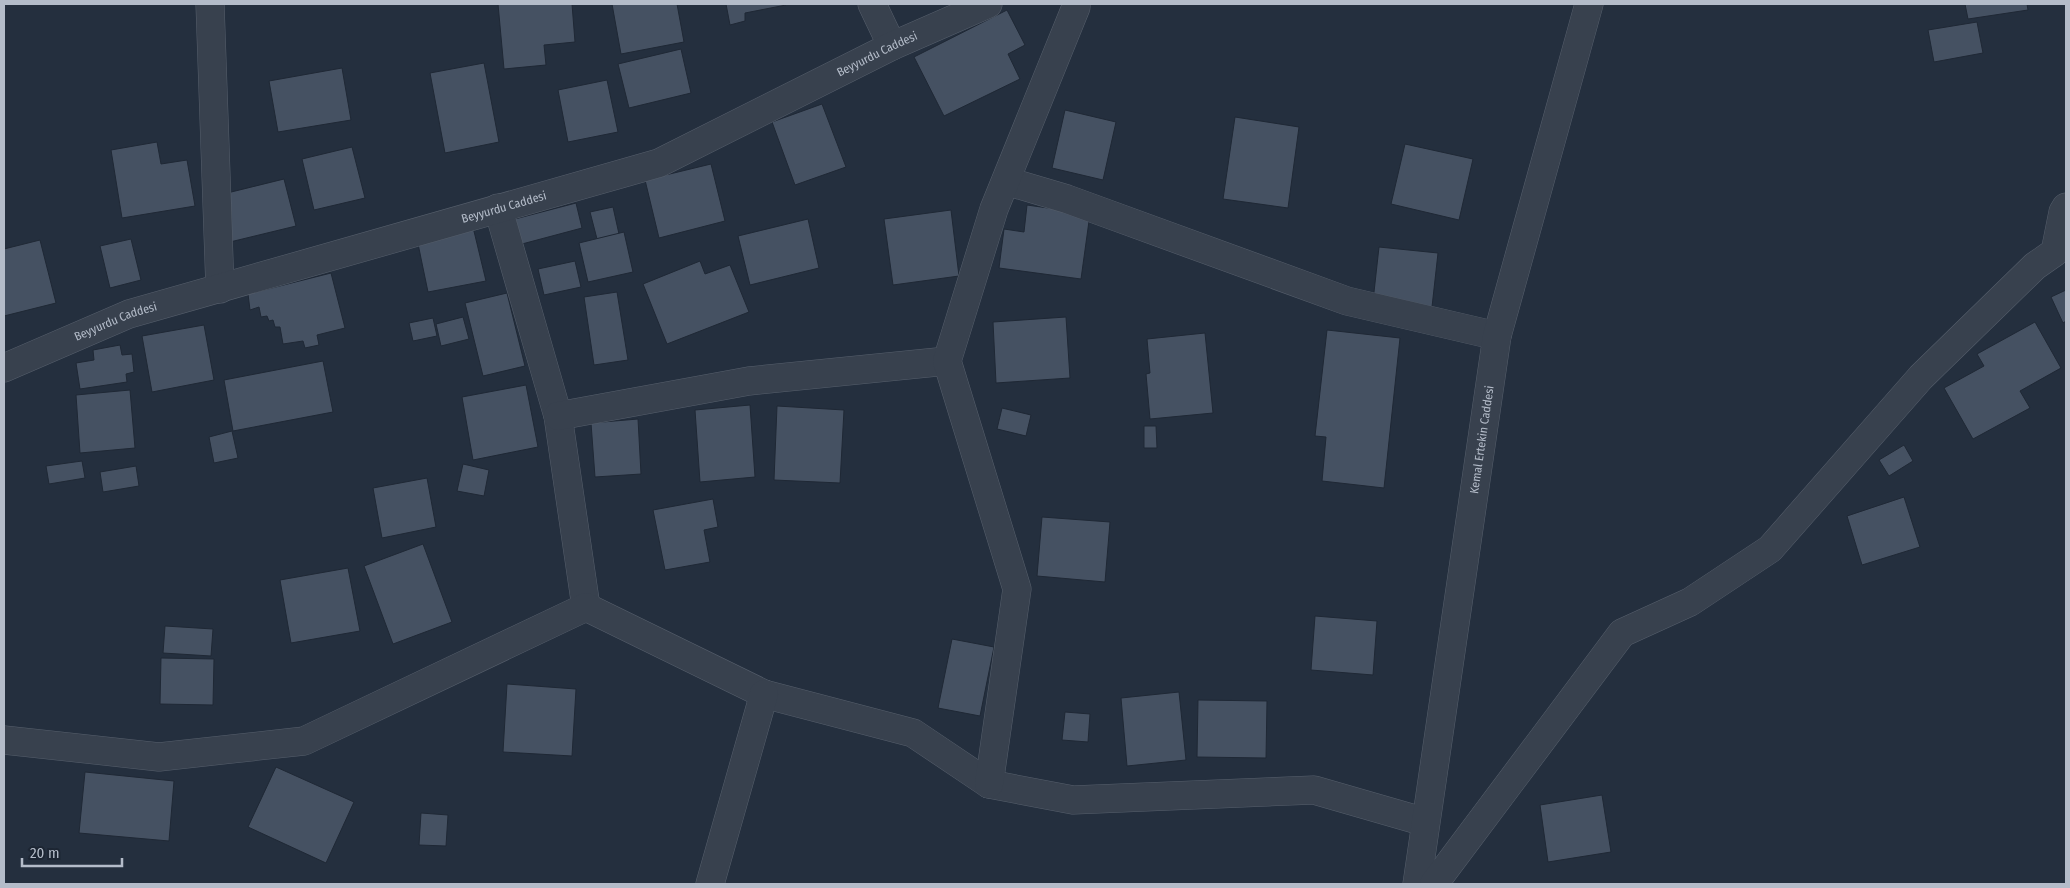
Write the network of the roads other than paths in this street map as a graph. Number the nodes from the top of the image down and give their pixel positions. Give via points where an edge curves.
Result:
1 (210, 4) edge
2 (872, 4) edge
3 (988, 4) edge
4 (1076, 4) edge
5 (1589, 4) edge
6 (892, 46) junction
7 (1006, 181) junction
8 (2066, 207) edge
9 (498, 208) junction
10 (220, 289) junction
11 (1497, 336) junction
12 (946, 361) junction
13 (4, 368) edge
14 (558, 416) junction
15 (586, 607) junction
16 (764, 694) junction
17 (4, 740) edge
18 (989, 784) junction
19 (1425, 822) junction
20 (710, 884) edge
21 (1417, 884) edge
22 (1434, 884) edge

1 - 10 street
2 - 6 street
3 - 6 street, Beyyurdu Caddesi
4 - 7 street
5 - 11 street, Kemal Ertekin Caddesi
6 - 9 street, Beyyurdu Caddesi via 659,163
7 - 11 street via 1068,199 1347,301
7 - 12 street via 994,209
8 - 22 street via 2055,252 2035,266 1921,377 1770,549 1690,602 1622,633
9 - 10 street, Beyyurdu Caddesi
9 - 14 street
10 - 13 street, Beyyurdu Caddesi via 129,314
11 - 19 street, Kemal Ertekin Caddesi
12 - 14 street via 749,381
12 - 18 street via 1017,589
14 - 15 street
15 - 16 street
15 - 17 street via 304,741 159,758
16 - 18 street via 913,734
16 - 20 street
18 - 19 street via 1074,800 1314,790
19 - 21 street, Kemal Ertekin Caddesi

